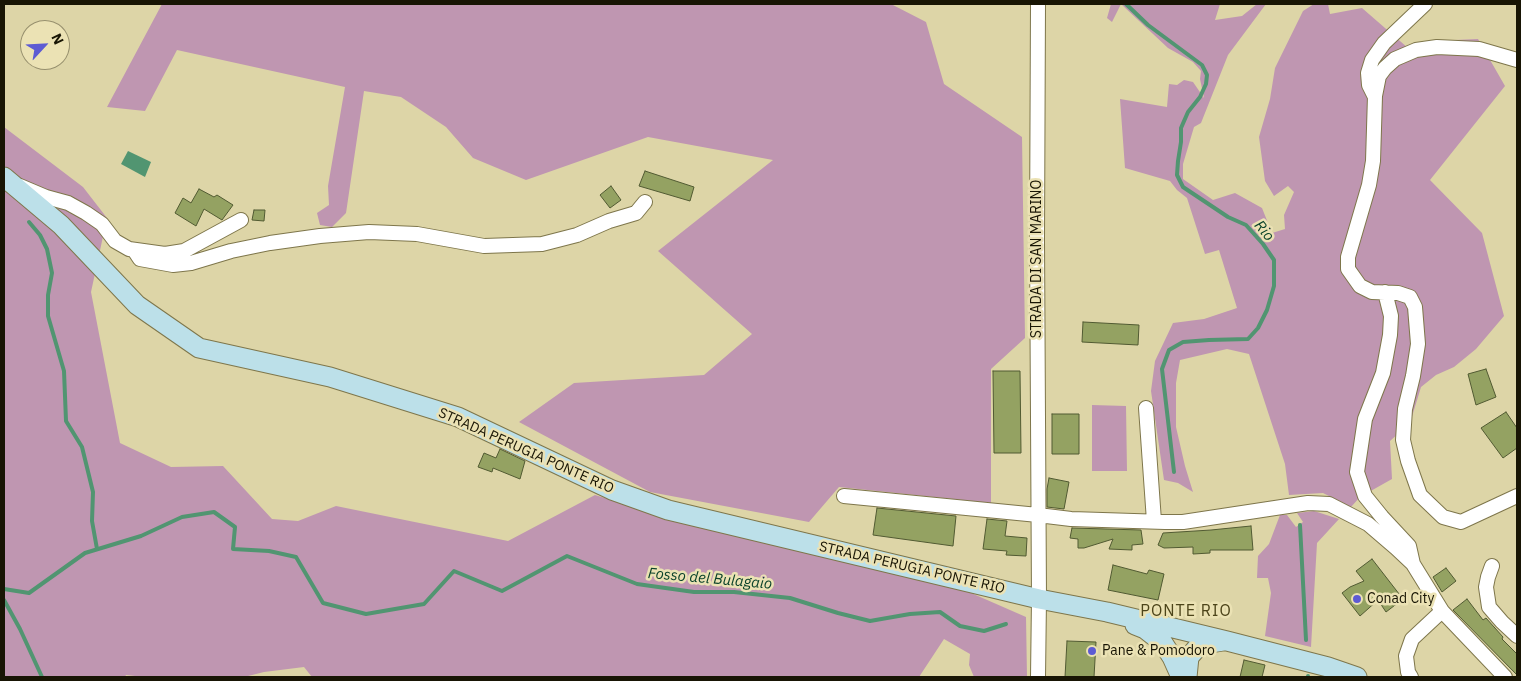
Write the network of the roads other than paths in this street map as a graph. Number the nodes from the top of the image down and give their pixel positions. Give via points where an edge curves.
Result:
1 (1038, 4) edge
2 (1426, 4) edge
3 (1517, 60) edge
4 (1374, 96) junction
5 (8, 180) edge
6 (645, 202) dead end
7 (241, 220) dead end
8 (134, 250) junction
9 (1385, 292) junction
10 (1146, 408) dead end
11 (844, 496) dead end
12 (1517, 496) edge
13 (1038, 515) junction
14 (1154, 521) junction
15 (1413, 564) junction
16 (1492, 566) dead end
17 (1040, 599) junction
18 (1442, 611) junction
19 (1107, 612) junction
20 (1517, 636) edge
21 (1226, 641) junction
22 (1335, 672) edge
23 (1038, 677) edge
24 (1181, 677) edge
25 (1187, 677) edge
26 (1357, 677) edge
27 (1411, 677) edge
28 (1505, 677) edge

1 - 13 street, STRADA DI SAN MARINO
2 - 4 street via 1384,43 1372,60 1368,73
3 - 4 street via 1478,49 1437,47 1416,50 1395,59 1385,68 1379,76
4 - 9 street via 1370,185 1348,256 1348,269 1360,286 1372,292
5 - 8 street via 86,212 102,224 115,241
5 - 17 main road, STRADA PERUGIA PONTE RIO via 61,225 137,305 200,348 330,377 458,417 612,490 668,510
6 - 8 street via 636,213 542,244 484,246 417,234 369,232 270,242 173,266 140,259
7 - 8 street via 184,251 165,254
9 - 12 street via 1410,297 1415,307 1418,344 1405,409 1403,440 1420,495 1443,517 1462,522
9 - 15 street via 1391,316 1390,335 1383,373 1364,419 1357,472 1365,496 1410,546
10 - 14 street
11 - 13 street
13 - 14 street
13 - 17 street, STRADA DI SAN MARINO
14 - 15 street via 1183,522 1308,503 1329,504 1368,524
15 - 18 street
16 - 20 street via 1486,587 1489,607
17 - 19 main road, STRADA PERUGIA PONTE RIO
17 - 23 street, STRADA DI SAN MARINO
18 - 27 street via 1412,639 1406,656
18 - 28 street
19 - 21 main road, STRADA PERUGIA PONTE RIO
19 - 24 main road, STRADA PERUGIA PONTE RIO via 1145,629 1163,643
21 - 22 main road, STRADA PERUGIA PONTE RIO
21 - 25 main road, STRADA PERUGIA PONTE RIO via 1204,644 1196,649 1189,657
22 - 26 main road, STRADA PERUGIA PONTE RIO

